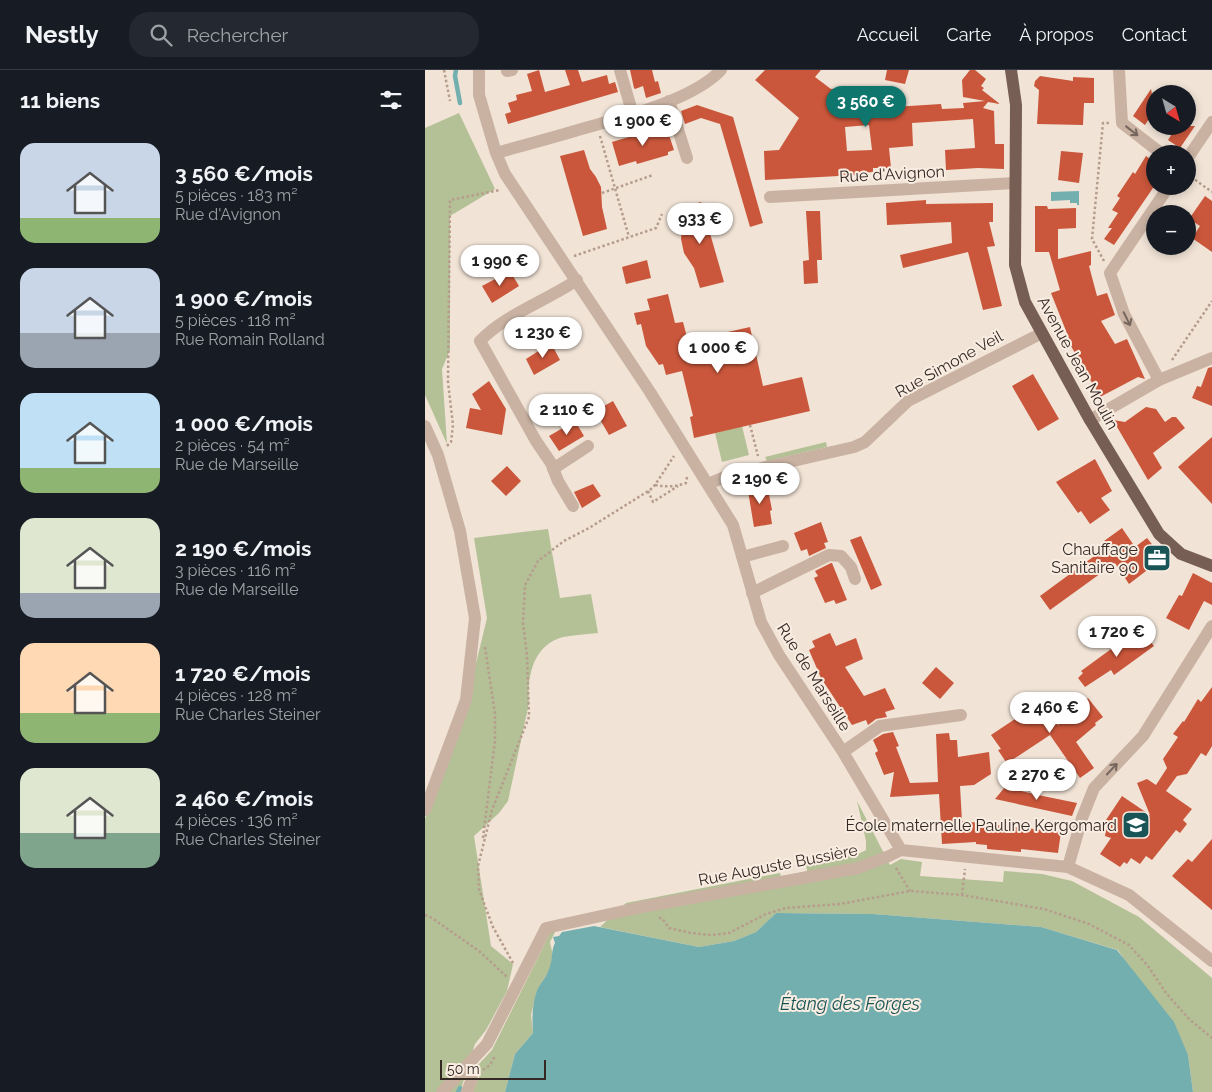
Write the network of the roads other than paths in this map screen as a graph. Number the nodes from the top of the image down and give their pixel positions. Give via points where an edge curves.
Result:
1 (479, 70) edge
2 (620, 70) edge
3 (721, 70) edge
4 (1011, 70) edge
5 (1119, 70) edge
6 (669, 102) junction
7 (633, 115) junction
8 (1212, 122) edge
9 (1150, 145) edge
10 (1196, 146) edge
11 (496, 153) junction
12 (687, 158) dead end
13 (1015, 183) junction
14 (1163, 195) edge
15 (771, 197) dead end
16 (577, 280) junction
17 (1041, 333) junction
18 (1212, 358) edge
19 (1159, 380) junction
20 (1090, 420) junction
21 (425, 426) edge
22 (588, 446) dead end
23 (553, 469) junction
24 (708, 484) junction
25 (573, 506) dead end
26 (783, 546) dead end
27 (742, 557) junction
28 (1212, 566) edge
29 (855, 579) dead end
30 (752, 592) junction
31 (1212, 626) edge
32 (961, 715) dead end
33 (843, 752) junction
34 (425, 810) edge
35 (901, 850) junction
36 (1068, 867) junction
37 (1212, 961) edge
38 (465, 1067) junction
39 (442, 1092) edge
40 (467, 1092) edge

1 - 11 street, Rue de Marseille via 479,95
2 - 7 street
3 - 6 street
4 - 13 main road, Avenue Jean Moulin via 1016,105
5 -> 9 street via 1122,123
6 - 7 street
6 - 12 street
7 - 11 street
8 - 10 street
11 - 16 street, Rue de Marseille via 505,174
13 - 15 street, Rue d'Avignon
13 - 17 main road, Avenue Jean Moulin via 1015,265 1025,302
14 -> 19 street via 1110,273 1124,314
16 - 23 street via 491,330 480,341
16 - 24 street, Rue de Marseille
17 - 20 main road, Avenue Jean Moulin
17 - 24 street, Rue Simone Veil via 908,401 865,442 854,447 727,476
18 - 19 street
19 - 20 street
20 - 28 main road, Avenue Jean Moulin via 1159,534 1181,554
21 - 34 street via 438,455 459,531 475,618 466,700
22 - 23 street
23 - 25 street
24 - 27 street, Rue de Marseille via 733,525
26 - 27 street
27 - 30 street, Rue de Marseille
29 - 30 street via 851,567 841,556 829,555
30 - 33 street, Rue de Marseille via 761,622 779,655
36 -> 31 street via 1094,788 1143,736
32 - 33 street via 880,726
33 - 35 street, Rue de Marseille
35 - 36 street
35 - 38 street, Rue Auguste Bussière via 858,868 546,928 487,1044
36 - 37 street via 1129,895
38 - 39 street, Rue Auguste Bussière
38 - 40 street via 472,1079

